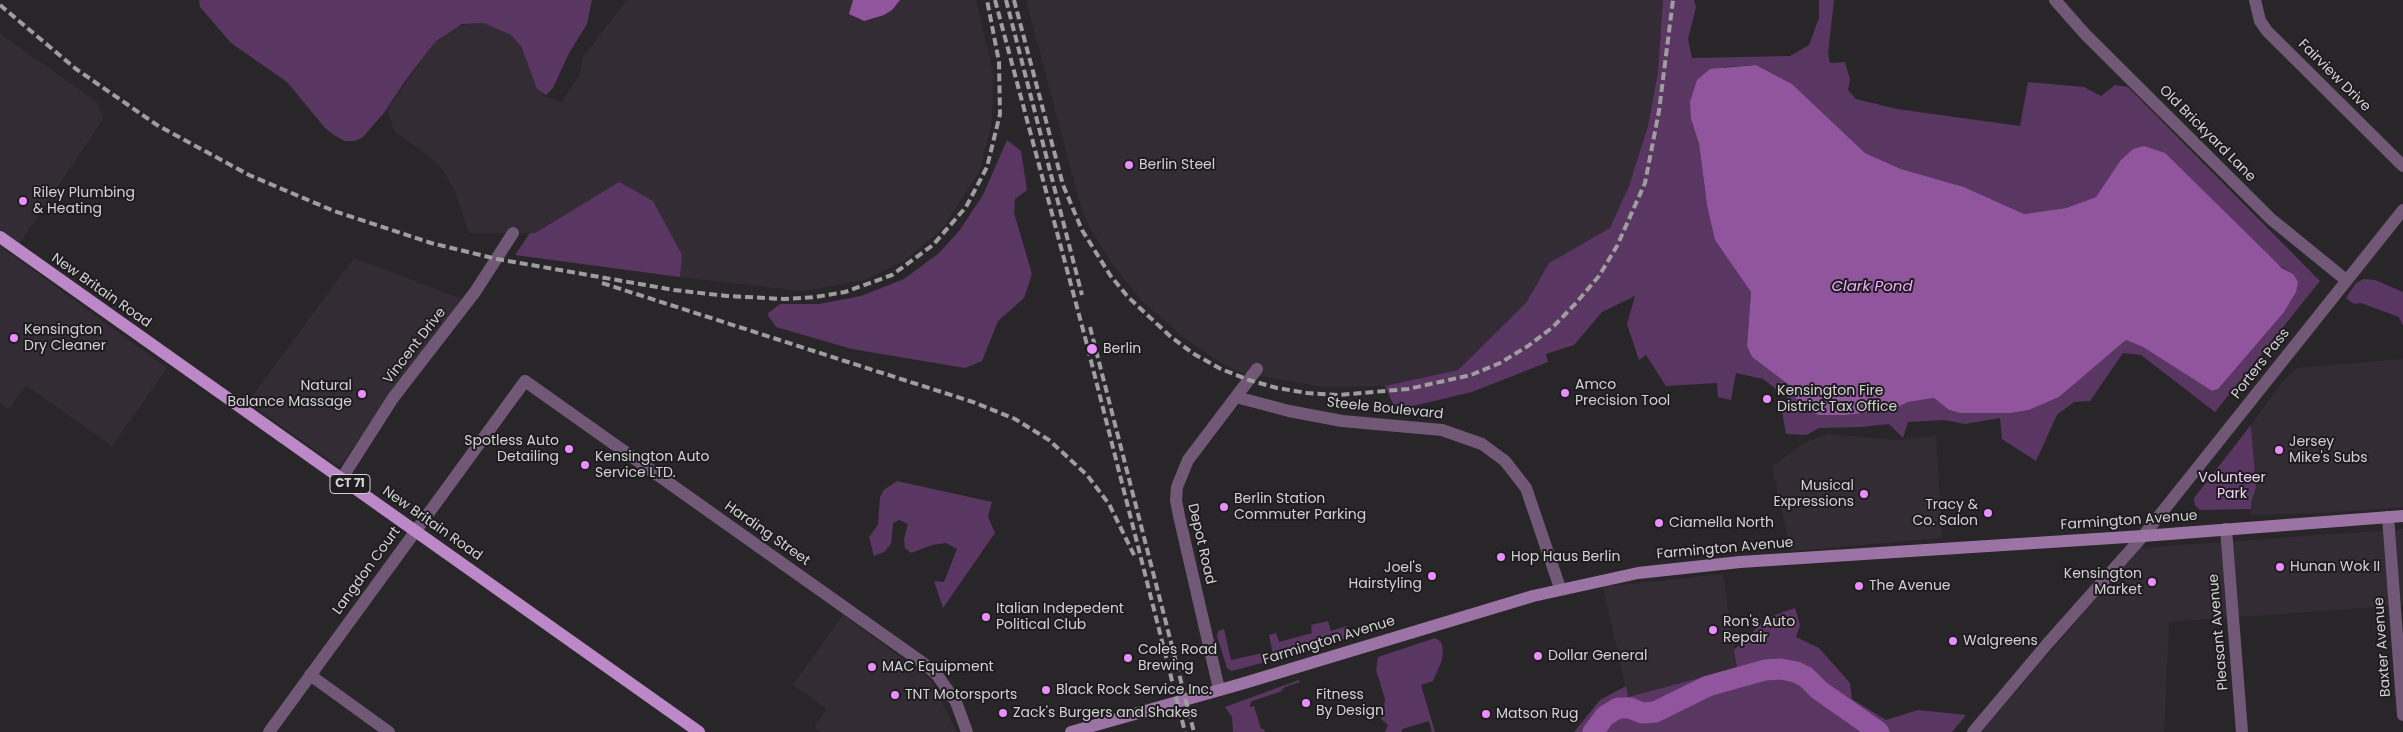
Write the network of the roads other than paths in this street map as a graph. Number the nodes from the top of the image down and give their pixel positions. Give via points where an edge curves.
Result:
1 (2055, 0) edge
2 (2254, 0) edge
3 (2403, 166) edge
4 (2403, 210) edge
5 (513, 233) dead end
6 (0, 237) edge
7 (2346, 280) junction
8 (1257, 369) dead end
9 (525, 381) joint
10 (1236, 397) junction
11 (342, 478) junction
12 (2403, 516) edge
13 (2388, 517) junction
14 (2226, 529) junction
15 (415, 530) junction
16 (2143, 536) junction
17 (1560, 588) junction
18 (310, 675) junction
19 (1219, 689) junction
20 (2403, 715) edge
21 (1108, 727) edge
22 (269, 732) edge
23 (389, 732) edge
24 (699, 732) edge
25 (967, 732) edge
26 (1071, 732) edge
27 (1973, 732) edge
28 (2242, 732) edge

1 - 7 street, Old Brickyard Lane via 2270,219
2 - 3 street, Fairview Drive via 2260,21 2267,31
4 - 7 street, Porters Pass
5 - 11 street, Vincent Drive via 475,292 393,398
6 - 11 main road, New Britain Road / CT 71
7 - 16 street, Porters Pass
8 - 10 street, Depot Road
9 - 15 street, Langdon Court
9 - 25 street, Harding Street via 923,663 937,675 956,702
10 - 17 street, Steele Boulevard via 1342,421 1442,430 1482,444 1505,461 1526,488
10 - 19 street, Depot Road via 1186,464 1176,496
11 - 15 main road, New Britain Road / CT 71
12 - 13 main road, Farmington Avenue
13 - 14 main road, Farmington Avenue
13 - 20 street, Baxter Avenue
14 - 16 main road, Farmington Avenue
14 - 28 street, Pleasant Avenue
15 - 18 street, Langdon Court
15 - 24 main road, New Britain Road / CT 71
16 - 17 main road, Farmington Avenue via 1704,564 1638,572
16 - 27 street, Porters Pass
17 - 19 main road, Farmington Avenue
18 - 22 street, Langdon Court
18 - 23 street
19 - 21 main road, Farmington Avenue
21 - 26 main road, Farmington Avenue

